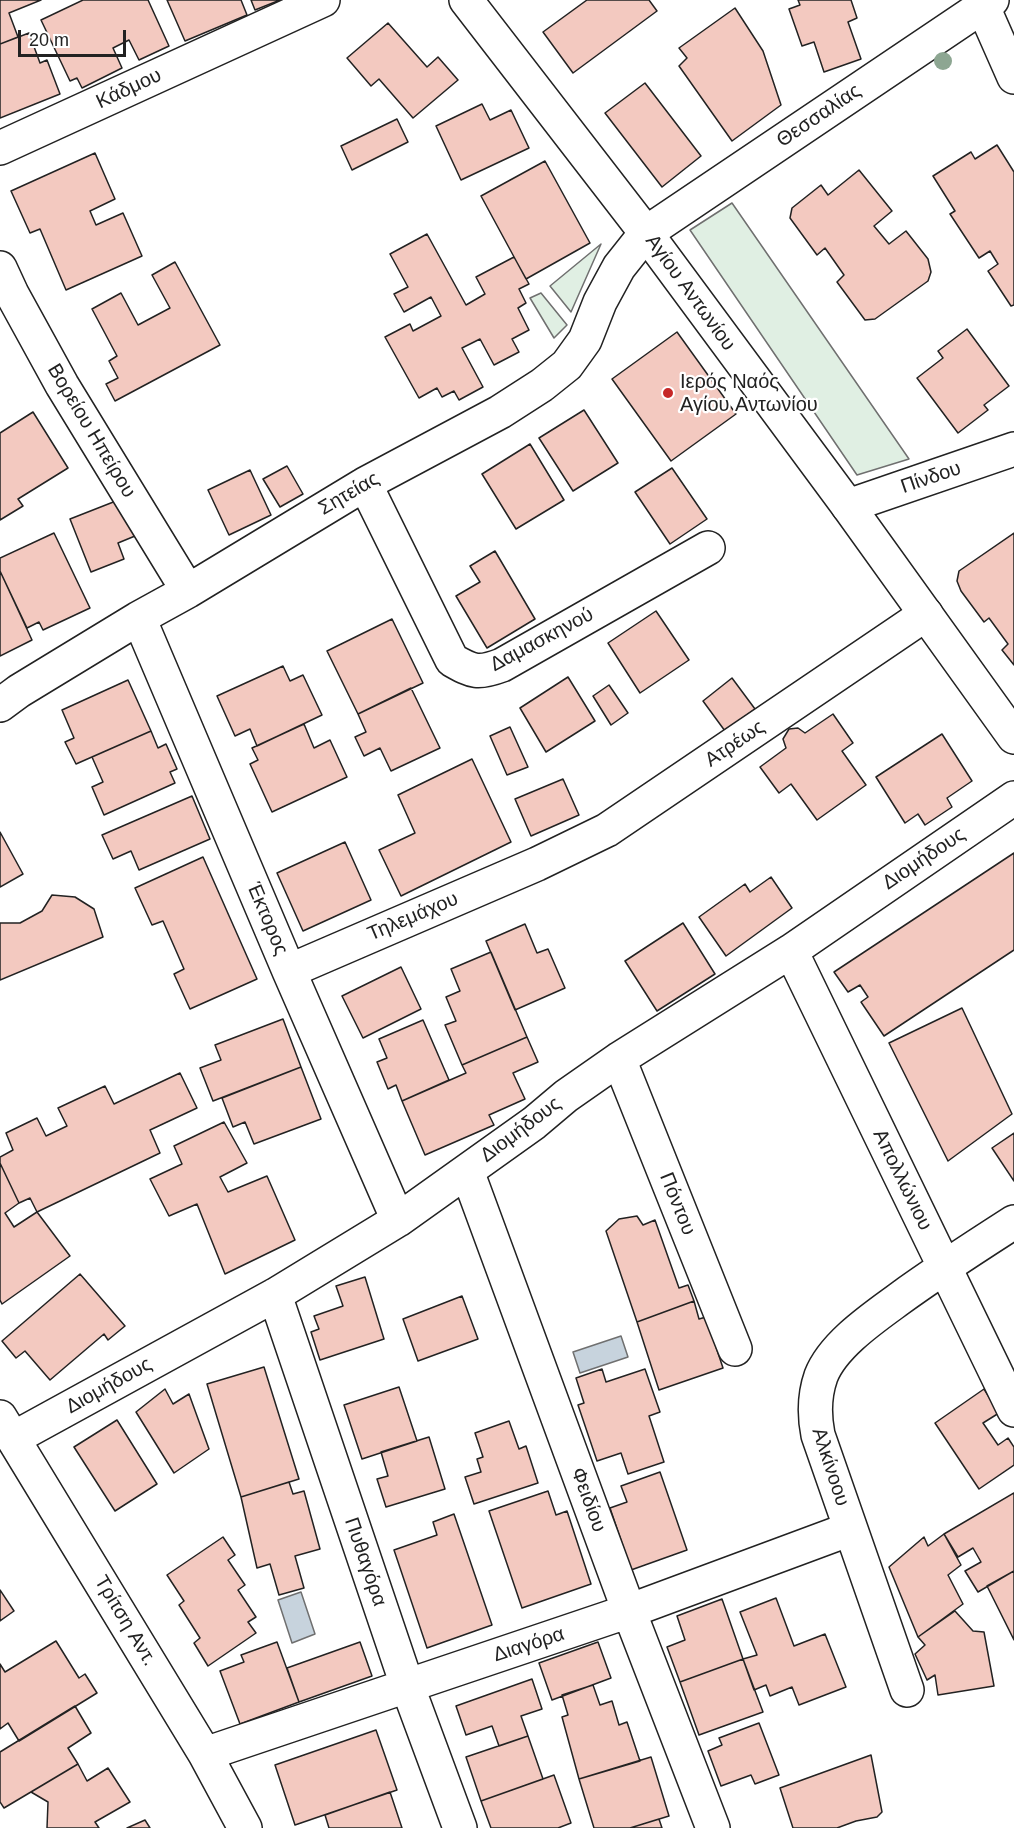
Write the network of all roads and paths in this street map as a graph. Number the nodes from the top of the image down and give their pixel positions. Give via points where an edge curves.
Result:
1 (323, 0) edge
2 (466, 0) edge
3 (985, 2) edge
4 (1014, 77) edge
5 (0, 148) edge
6 (646, 233) junction
7 (0, 268) edge
8 (1014, 449) edge
9 (365, 484) junction
10 (848, 506) junction
11 (708, 548) dead end
12 (188, 591) junction
13 (926, 614) junction
14 (138, 618) junction
15 (0, 705) edge
16 (1014, 736) edge
17 (1014, 798) edge
18 (537, 864) joint
19 (791, 951) junction
20 (289, 971) junction
21 (619, 1059) junction
22 (467, 1171) junction
23 (398, 1220) junction
24 (1014, 1222) edge
25 (944, 1266) junction
26 (275, 1294) junction
27 (735, 1349) dead end
28 (1014, 1410) edge
29 (7, 1428) edge
30 (850, 1528) junction
31 (629, 1611) junction
32 (407, 1685) junction
33 (907, 1690) dead end
34 (205, 1754) junction
35 (245, 1828) edge
36 (460, 1828) edge
37 (713, 1828) edge

1 - 5 street, Κάδμου
2 - 6 street, Αγίου Αντωνίου
3 - 4 street
3 - 6 street, Θεσσαλίας
6 - 9 street, Σητείας via 619,267 585,340 567,365 500,412
6 - 10 street, Αγίου Αντωνίου
7 - 12 street, Βορείου Ηπείρου via 62,384
8 - 10 street, Πίνδου
9 - 11 street, Δαμασκηνού via 452,660 470,670 486,671 502,665
9 - 12 street, Σητείας
10 - 13 street, Αγίου Αντωνίου
12 - 14 street, Σητείας
13 - 16 street, Αγίου Αντωνίου
13 - 18 street, Ατρέως via 607,830
14 - 15 street, Σητείας
14 - 20 street, Έκτορος
17 - 19 street, Διομήδους
18 - 20 street, Τηλεμάχου
19 - 21 street, Διομήδους
19 - 25 street, Απολλώνιου
20 - 23 street, Έκτορος
21 - 22 street, Διομήδους
21 - 27 street, Πόντου
22 - 23 street, Διομήδους
22 - 31 street, Φειδίου
23 - 26 street, Διομήδους
24 - 25 street, Αλκίνοου
25 - 28 street, Απολλώνιου
25 - 30 street, Αλκίνοου via 840,1348 822,1376 815,1419
26 - 29 street, Διομήδους
26 - 32 street, Πυθαγόρα
29 - 34 street, Τρίτση Αντ.
30 - 31 street, Διαγόρα
30 - 33 street, Αλκίνοου
31 - 32 street, Διαγόρα
31 - 37 street, Φειδίου
32 - 34 street, Διαγόρα
32 - 36 street, Πυθαγόρα
34 - 35 street, Τρίτση Αντ.

